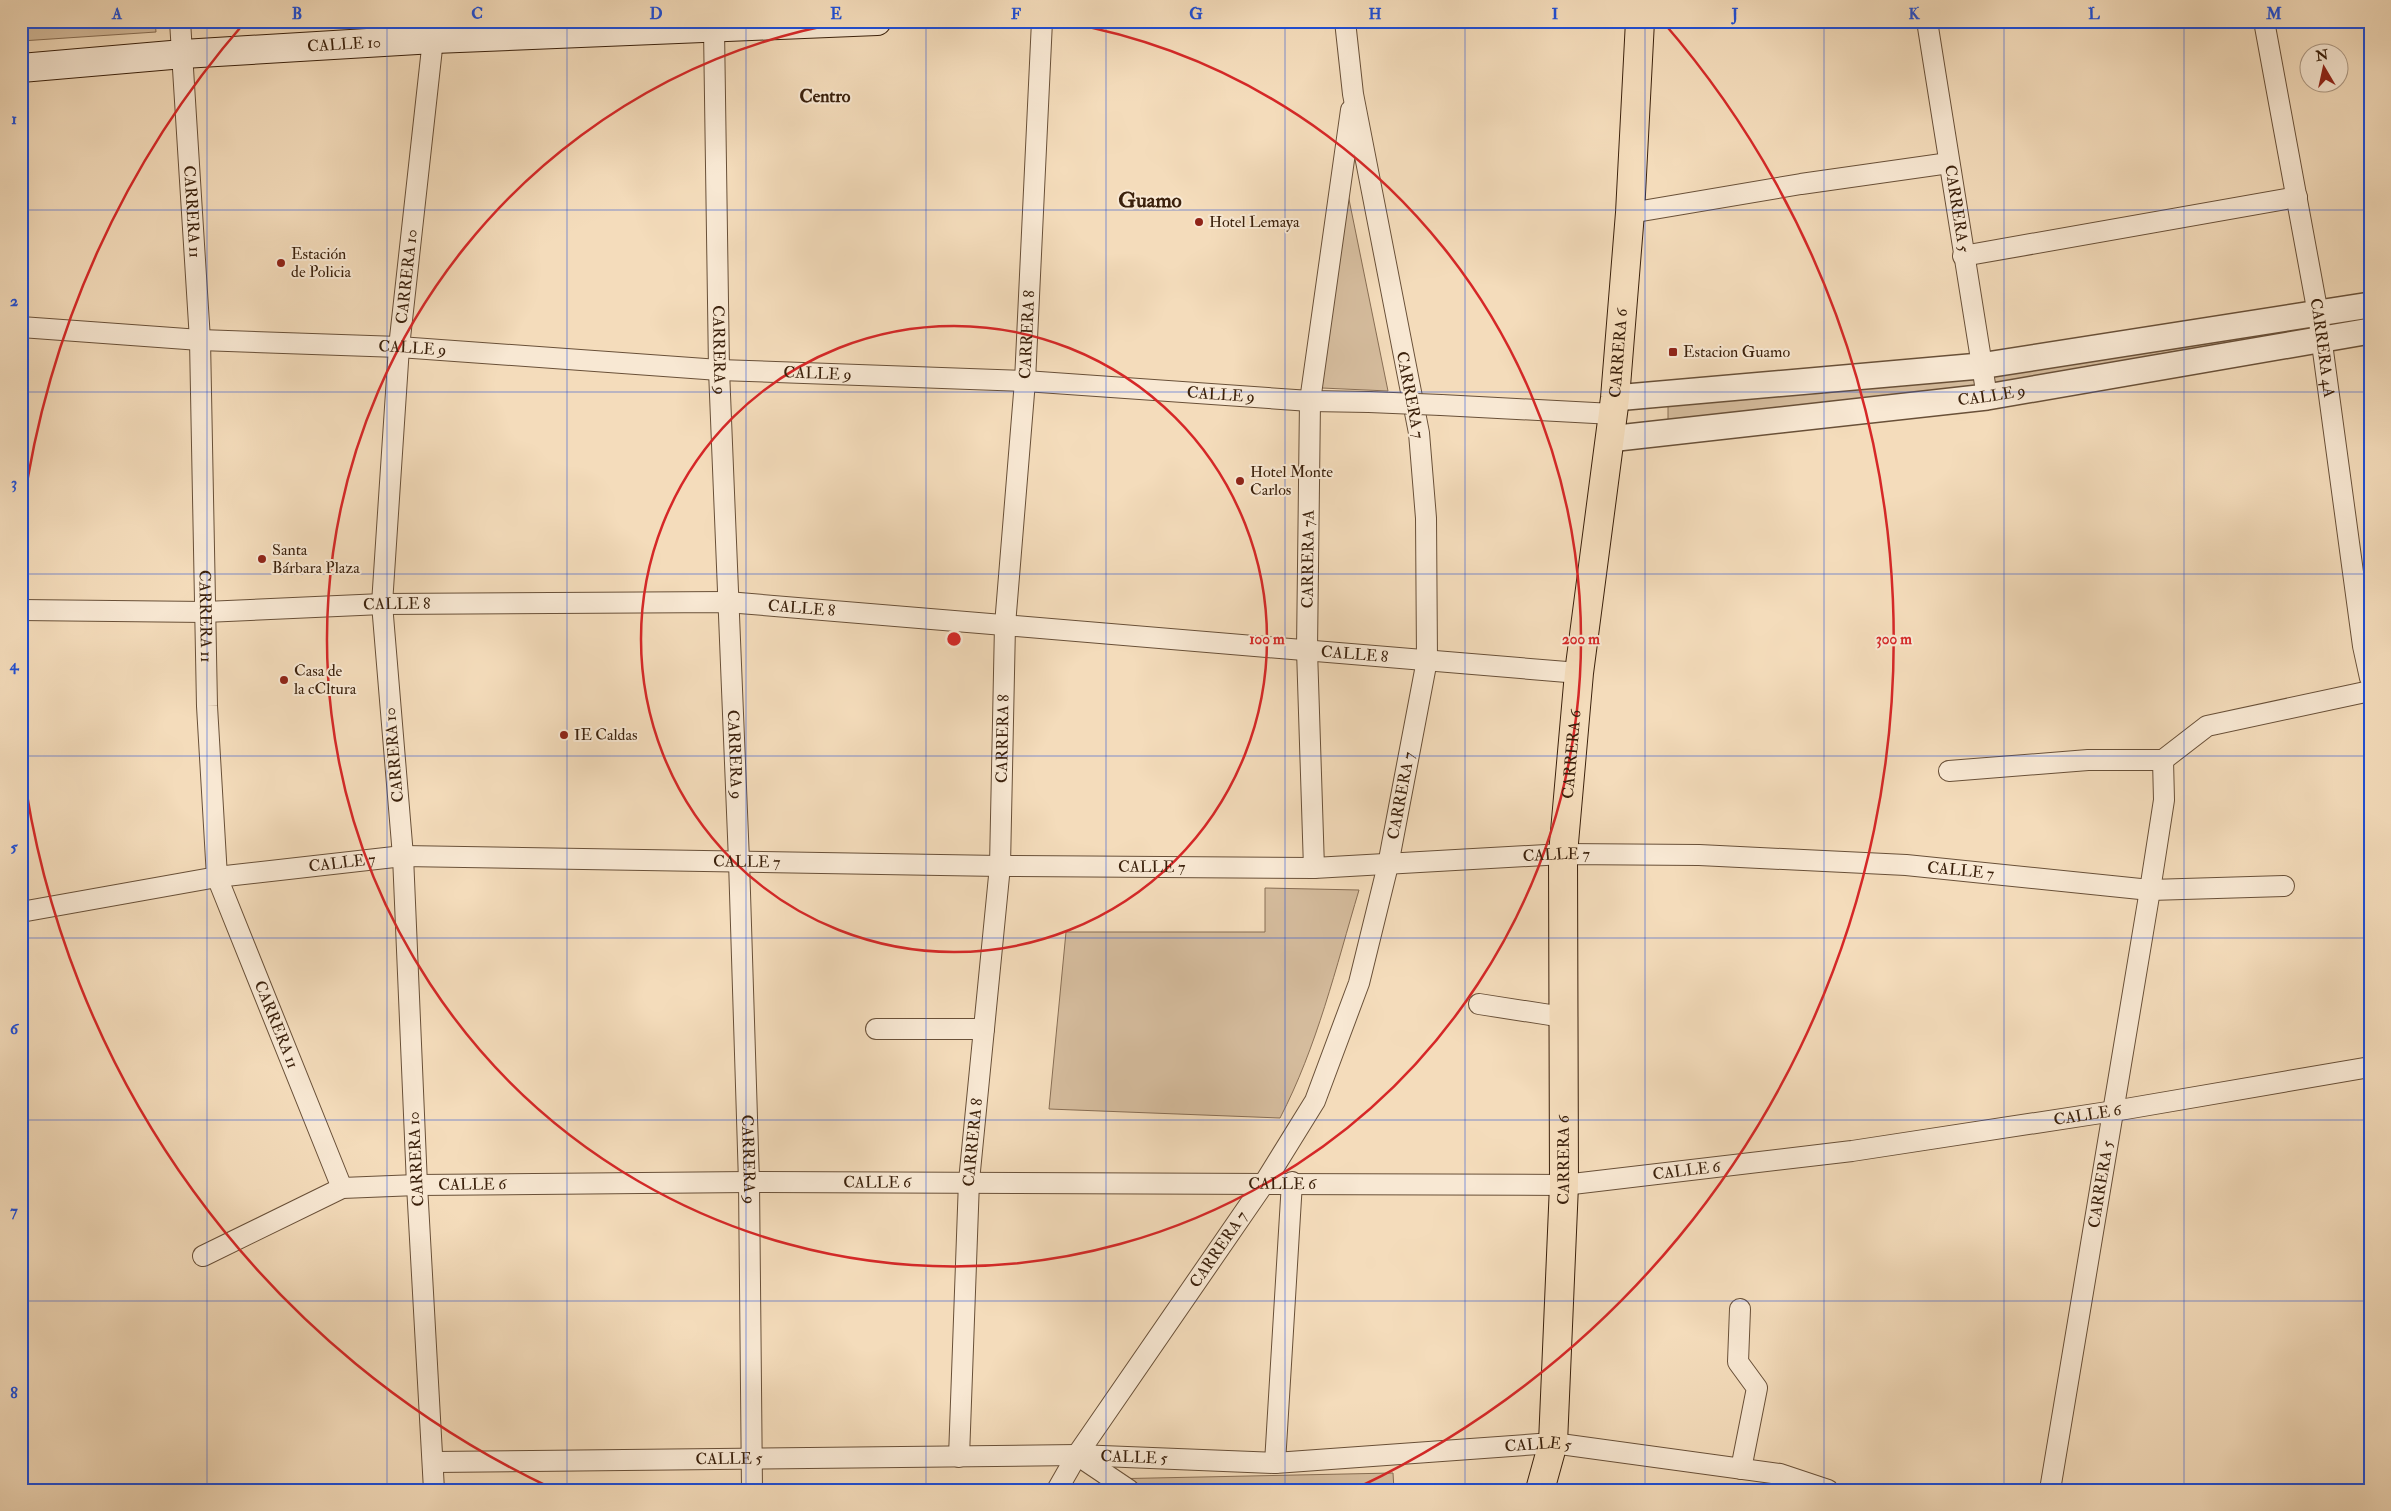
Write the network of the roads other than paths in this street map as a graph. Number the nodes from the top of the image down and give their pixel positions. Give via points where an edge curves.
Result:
1 (180, 21) edge
2 (877, 21) edge
3 (1042, 21) edge
4 (1345, 21) edge
5 (1640, 21) edge
6 (1927, 21) edge
7 (2264, 21) edge
8 (714, 25) edge
9 (435, 30) edge
10 (183, 54) junction
11 (21, 68) edge
12 (1353, 94) junction
13 (1949, 163) junction
14 (2297, 198) junction
15 (1630, 213) junction
16 (1962, 256) junction
17 (2370, 305) edge
18 (2318, 314) junction
19 (21, 327) edge
20 (2370, 331) edge
21 (200, 340) junction
22 (2321, 340) junction
23 (399, 347) junction
24 (1980, 366) junction
25 (719, 370) junction
26 (1025, 381) junction
27 (1987, 397) junction
28 (1310, 401) junction
29 (1612, 417) junction
30 (727, 602) junction
31 (382, 604) junction
32 (21, 610) edge
33 (204, 612) junction
34 (1005, 625) junction
35 (1307, 650) junction
36 (1427, 660) junction
37 (1579, 672) junction
38 (2370, 678) edge
39 (2370, 692) edge
40 (2163, 760) junction
41 (1949, 772) dead end
42 (1563, 854) junction
43 (402, 856) junction
44 (739, 861) junction
45 (1388, 865) junction
46 (1000, 866) junction
47 (1314, 868) junction
48 (217, 877) junction
49 (2284, 886) dead end
50 (2150, 890) junction
51 (21, 912) edge
52 (1478, 1004) dead end
53 (1563, 1017) junction
54 (876, 1029) dead end
55 (984, 1029) junction
56 (2370, 1067) edge
57 (2114, 1111) junction
58 (969, 1181) junction
59 (748, 1182) junction
60 (1292, 1182) junction
61 (417, 1185) junction
62 (1263, 1185) junction
63 (1564, 1185) junction
64 (342, 1188) junction
65 (203, 1256) dead end
66 (1740, 1309) dead end
67 (1553, 1443) junction
68 (1077, 1456) junction
69 (959, 1457) junction
70 (752, 1459) junction
71 (434, 1462) junction
72 (1275, 1463) junction
73 (1741, 1469) junction
74 (434, 1490) edge
75 (752, 1490) edge
76 (1057, 1490) edge
77 (1129, 1490) edge
78 (1540, 1490) edge
79 (1828, 1490) edge
80 (2050, 1490) edge

1 - 10 street, CARRERA 11
2 - 8 main road, CALLE 10
3 - 26 street, CARRERA 8
4 - 12 street, CARRERA 7
5 - 15 main road, CARRERA 6
6 - 13 street, CARRERA 5
7 - 14 street, CARRERA 4A
8 - 9 main road, CALLE 10
8 - 25 street, CARRERA 9
9 - 10 main road, CALLE 10
9 - 23 street, CARRERA 10
10 - 11 main road, CALLE 10
10 - 21 street, CARRERA 11
12 - 28 street, CARRERA 7A
12 - 36 street, CARRERA 7 via 1419,433 1426,518
13 - 15 street
13 - 16 street, CARRERA 5
14 - 16 street
14 - 18 street, CARRERA 4A
15 - 29 main road, CARRERA 6
16 - 24 street, CARRERA 5
17 - 18 street, CALLE 9
18 - 22 street, CARRERA 4A
18 - 24 street, CALLE 9
19 - 21 street, CALLE 9
20 - 22 street, CALLE 9
21 - 23 street, CALLE 9
21 - 33 street, CARRERA 11
22 - 27 street, CALLE 9
22 - 38 street, CARRERA 4A
23 - 25 street, CALLE 9
23 - 31 street, CARRERA 10
24 - 27 street, CARRERA 5
24 - 29 street, CALLE 9
25 - 26 street, CALLE 9
25 - 30 street, CARRERA 9
26 - 28 street, CALLE 9
26 - 34 street, CARRERA 8
27 - 29 street, CALLE 9
28 - 29 street, CALLE 9, bridge via 1441,405
28 - 35 street, CARRERA 7A
29 - 37 main road, CARRERA 6
30 - 31 street, CALLE 8
30 - 34 street, CALLE 8
30 - 44 street, CARRERA 9
31 - 33 street, CALLE 8
31 - 43 street, CARRERA 10
32 - 33 street, CALLE 8
33 - 48 street, CARRERA 11
34 - 35 street, CALLE 8
34 - 46 street, CARRERA 8
35 - 36 street, CALLE 8
35 - 47 street, CARRERA 7A
36 - 37 street, CALLE 8
36 - 45 street, CARRERA 7
37 - 42 main road, CARRERA 6
39 - 40 street via 2207,726
40 - 41 street via 2088,760
40 - 50 street, CARRERA 5 via 2164,800
42 - 45 street, CALLE 7
42 - 50 street, CALLE 7 via 1699,855 1906,865
42 - 53 main road, CARRERA 6
43 - 44 street, CALLE 7
43 - 48 street, CALLE 7
43 - 61 street, CARRERA 10
44 - 46 street, CALLE 7
44 - 59 street, CARRERA 9
45 - 47 street, CALLE 7
45 - 62 street, CARRERA 7 via 1359,983 1315,1101
46 - 47 street, CALLE 7
46 - 55 street, CARRERA 8
48 - 51 street, CALLE 7
48 - 64 street, CARRERA 11
49 - 50 street, CALLE 7
50 - 57 street, CARRERA 5
52 - 53 street
53 - 63 main road, CARRERA 6
54 - 55 street
55 - 58 street, CARRERA 8
56 - 57 street, CALLE 6
57 - 63 street, CALLE 6 via 1852,1151
57 - 80 street, CARRERA 5
58 - 59 street, CALLE 6
58 - 62 street, CALLE 6
58 - 69 street, CARRERA 8
59 - 61 street, CALLE 6
59 - 70 street, CARRERA 9
60 - 62 street, CALLE 6
60 - 63 street, CALLE 6
60 - 72 street
61 - 64 street, CALLE 6
61 - 71 street, CARRERA 10
62 - 68 street, CARRERA 7
63 - 67 main road, CARRERA 6
64 - 65 street, CALLE 6
66 - 73 street via 1738,1362 1757,1388
67 - 72 street, CALLE 5
67 - 73 street, CALLE 5
67 - 78 main road, CARRERA 6
68 - 69 street, CALLE 5
68 - 72 street, CALLE 5
68 - 76 street, CARRERA 7
68 - 77 street
69 - 70 street, CALLE 5
70 - 71 street, CALLE 5
70 - 75 street, CARRERA 9
71 - 74 street, CARRERA 10
73 - 79 street, CALLE 5 via 1780,1474

